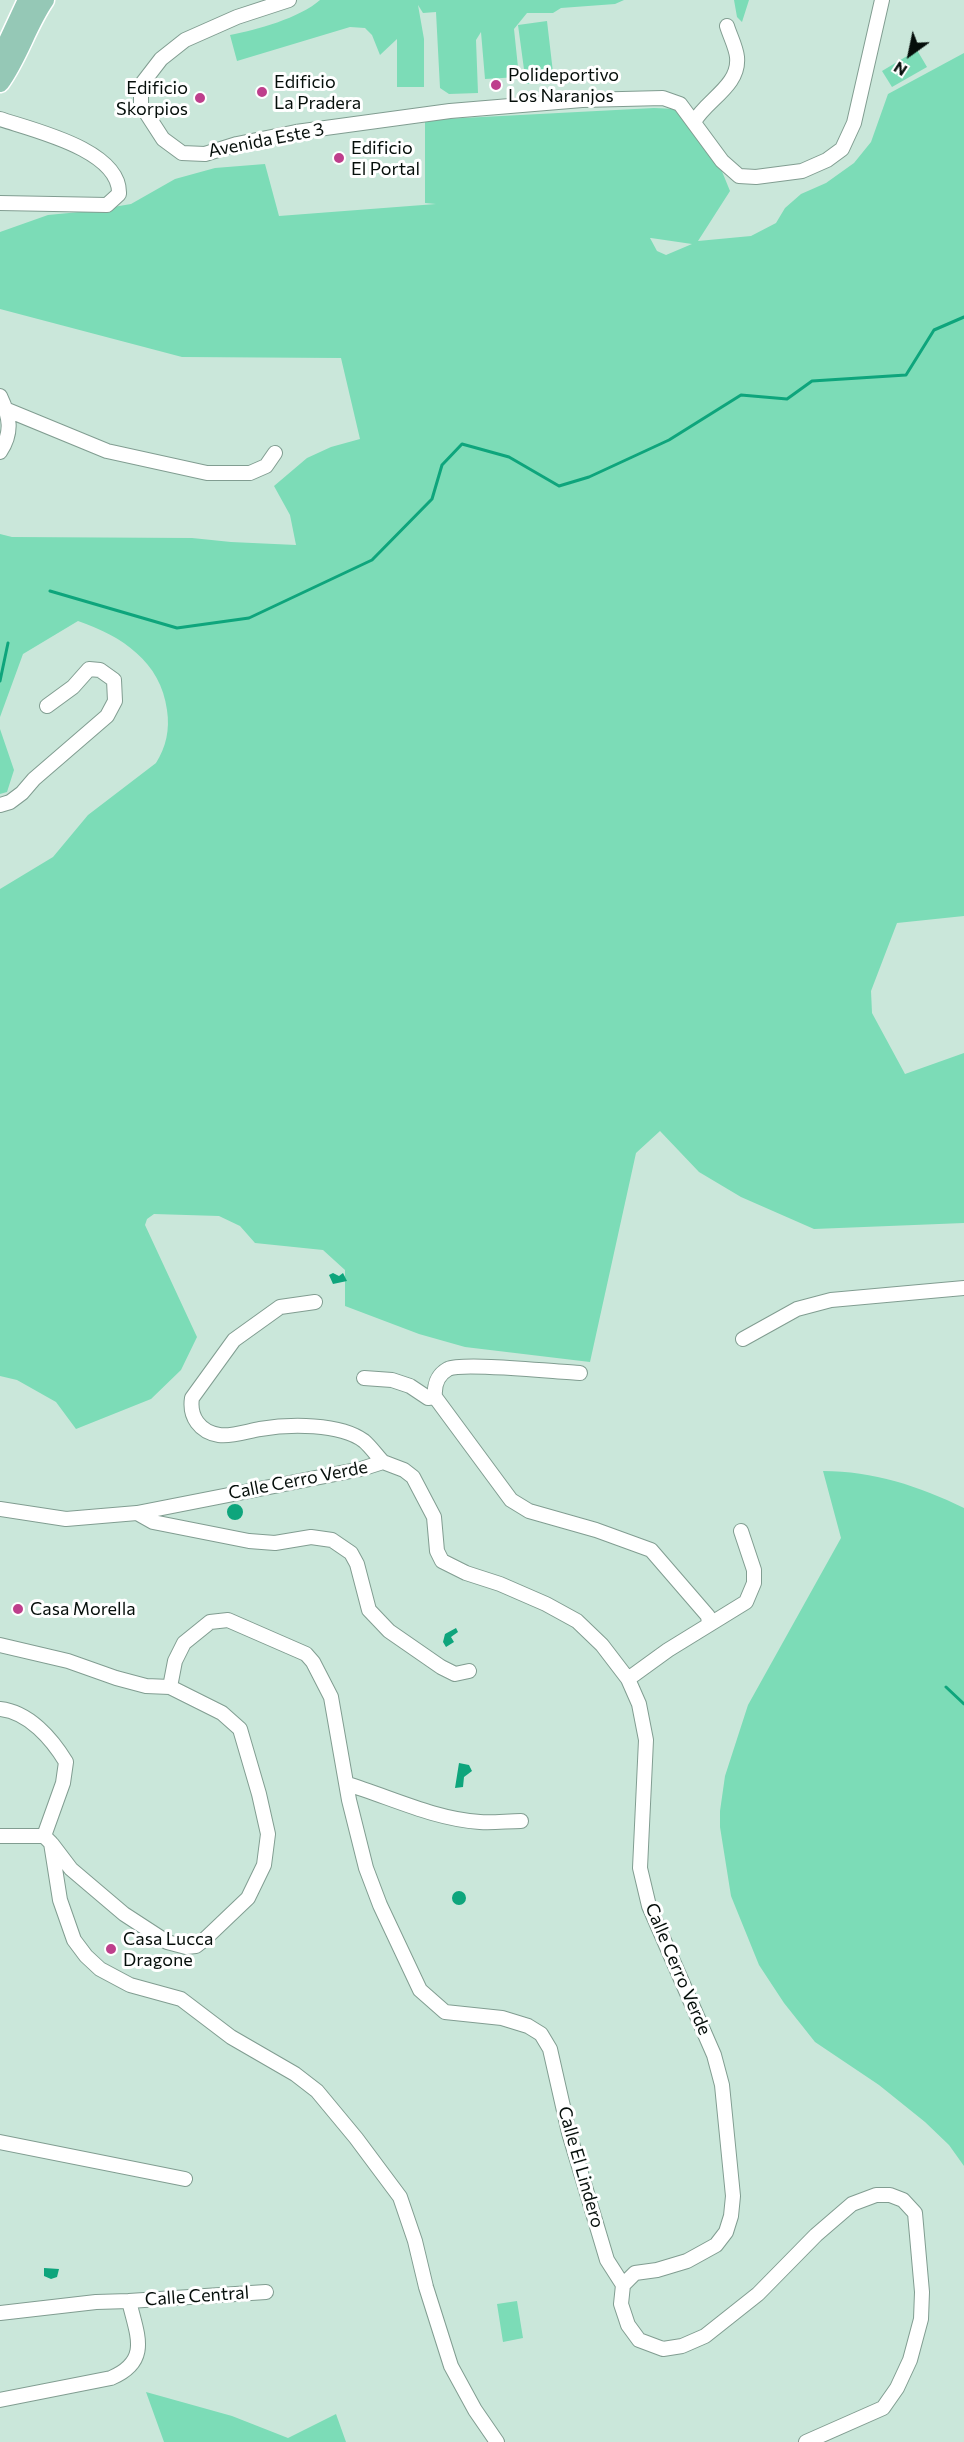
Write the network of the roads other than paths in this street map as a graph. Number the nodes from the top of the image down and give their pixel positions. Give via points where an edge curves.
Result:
1 (27, 0) edge
2 (45, 0) edge
3 (289, 0) edge
4 (882, 0) edge
5 (19, 9) edge
6 (727, 26) dead end
7 (0, 58) edge
8 (0, 83) edge
9 (0, 119) edge
10 (694, 122) junction
11 (0, 203) edge
12 (0, 396) edge
13 (4, 409) edge
14 (0, 452) edge
15 (275, 453) dead end
16 (47, 706) dead end
17 (0, 805) edge
18 (964, 1288) edge
19 (315, 1302) dead end
20 (743, 1339) dead end
21 (580, 1373) dead end
22 (364, 1378) dead end
23 (435, 1397) junction
24 (383, 1462) junction
25 (0, 1509) edge
26 (137, 1513) junction
27 (741, 1531) dead end
28 (709, 1624) junction
29 (0, 1645) edge
30 (469, 1671) dead end
31 (628, 1679) junction
32 (170, 1687) junction
33 (0, 1709) edge
34 (347, 1784) junction
35 (521, 1821) dead end
36 (0, 1836) edge
37 (48, 1839) junction
38 (0, 2142) edge
39 (185, 2179) dead end
40 (623, 2285) junction
41 (266, 2292) dead end
42 (129, 2301) junction
43 (0, 2313) edge
44 (0, 2400) edge
45 (497, 2442) edge
46 (806, 2442) edge

1 - 5 main road
2 - 8 main road
3 - 10 street, Avenida Este 3 via 185,40 161,59 141,86 141,105 163,139 182,153 206,154 296,132 450,111 582,100 663,98 680,104
4 - 10 street, Avenida Este 3 via 855,123 842,149 827,160 802,171 739,176 722,161
5 - 7 main road
6 - 10 street via 738,57 736,70 732,81 699,112
9 - 11 street via 75,145 107,165 120,183 119,194 107,205
12 - 13 street
13 - 14 street via 8,439
13 - 15 street via 107,451 207,473 250,473 266,466
16 - 17 street via 89,669 100,670 114,680 115,702 107,716 22,793
18 - 20 street via 831,1300 797,1309
19 - 24 street via 280,1307 234,1340 192,1398 194,1417 200,1426 221,1436 281,1425 336,1430 364,1441
21 - 23 street via 450,1368 439,1377
22 - 23 street via 392,1380 428,1398
23 - 28 street via 511,1500 529,1511 651,1550 708,1616
24 - 26 street, Calle Cerro Verde
24 - 31 street, Calle Cerro Verde via 413,1477 434,1517 437,1551 442,1561 577,1621
25 - 26 street, Calle Cerro Verde via 66,1519
26 - 30 street via 153,1522 249,1541 275,1543 311,1537 332,1540 351,1553 369,1610 389,1631 454,1674
27 - 28 street via 754,1570 751,1596
28 - 31 street
29 - 32 street via 68,1660 146,1686
31 - 40 street, Calle Cerro Verde via 639,1704 646,1740 640,1868 648,1906 714,2055 722,2085 733,2196 726,2232 716,2245 687,2261 635,2273
32 - 34 street, Calle El Lindero via 175,1661 184,1643 210,1622 228,1620 306,1654 331,1697
32 - 37 street via 222,1713 240,1729 268,1834 264,1865 248,1898 196,1946 167,1942 91,1887
33 - 37 street via 27,1720 55,1743 66,1762
34 - 35 street via 459,1820
34 - 40 street, Calle El Lindero via 366,1868 420,1990 446,2012 502,2018 528,2026 541,2034 550,2049 569,2133 607,2260
36 - 37 street
37 - 45 street via 60,1900 74,1940 100,1970 181,2000 231,2037 295,2074 317,2091 357,2138 400,2197 451,2366
38 - 39 street
40 - 46 street, Calle El Lindero via 621,2304 628,2325 639,2340 663,2349 682,2346 705,2336 758,2294 852,2204 876,2194 890,2194 903,2200 915,2213 921,2281 921,2319 910,2361 883,2408
41 - 42 street, Calle Central
42 - 43 street, Calle Central
42 - 44 street, Calle Central via 138,2343 135,2364 126,2372

